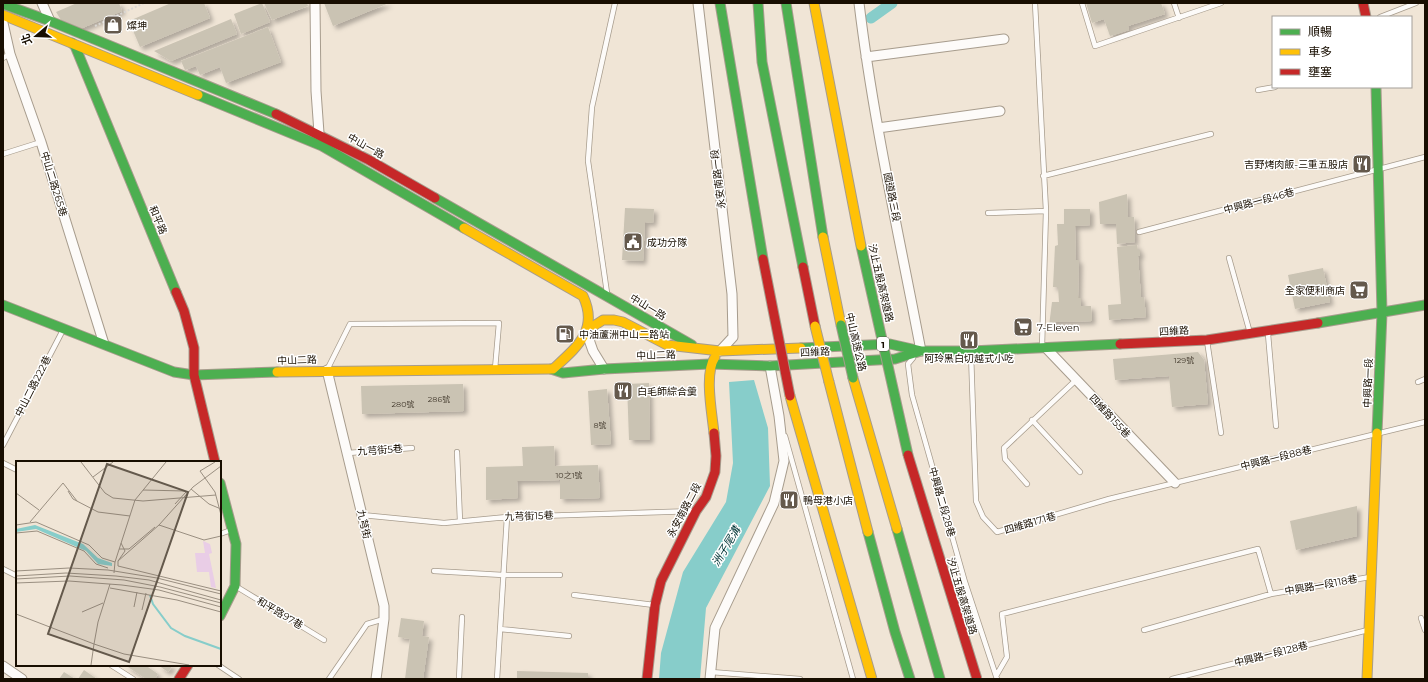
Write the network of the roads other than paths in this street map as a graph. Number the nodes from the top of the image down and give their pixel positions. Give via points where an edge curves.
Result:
1 (42, 3) edge
2 (315, 3) edge
3 (615, 3) edge
4 (698, 3) edge
5 (720, 3) edge
6 (758, 3) edge
7 (786, 3) edge
8 (814, 3) edge
9 (859, 3) edge
10 (1035, 3) edge
11 (1082, 3) edge
12 (1174, 3) edge
13 (1220, 3) edge
14 (1363, 3) edge
15 (1416, 3) edge
16 (3, 4) edge
17 (3, 15) edge
18 (1366, 16) edge
19 (1383, 16) edge
20 (1179, 18) junction
21 (50, 22) junction
22 (3, 23) edge
23 (1004, 39) dead end
24 (75, 46) junction
25 (6, 56) edge
26 (866, 57) junction
27 (1272, 88) edge
28 (1376, 88) edge
29 (1258, 90) dead end
30 (1000, 111) dead end
31 (878, 128) junction
32 (319, 133) junction
33 (1211, 134) dead end
34 (41, 142) junction
35 (3, 154) edge
36 (1425, 157) edge
37 (1378, 169) junction
38 (1043, 176) junction
39 (1046, 211) junction
40 (988, 214) dead end
41 (1139, 232) dead end
42 (1229, 258) dead end
43 (608, 296) junction
44 (3, 304) edge
45 (1425, 305) edge
46 (1382, 313) junction
47 (63, 328) junction
48 (586, 331) junction
49 (1268, 332) junction
50 (1250, 335) junction
51 (1207, 340) junction
52 (104, 344) junction
53 (1044, 348) junction
54 (699, 349) junction
55 (720, 351) junction
56 (921, 351) junction
57 (971, 351) junction
58 (710, 364) junction
59 (770, 366) junction
60 (553, 369) junction
61 (604, 369) junction
62 (327, 370) junction
63 (495, 371) junction
64 (194, 375) junction
65 (1425, 379) edge
66 (1076, 380) junction
67 (1418, 382) dead end
68 (779, 416) junction
69 (1032, 420) junction
70 (1425, 422) edge
71 (1276, 426) dead end
72 (1221, 433) dead end
73 (1378, 433) junction
74 (3, 444) edge
75 (412, 448) dead end
76 (457, 452) dead end
77 (348, 453) junction
78 (215, 461) edge
79 (3, 463) edge
80 (16, 470) edge
81 (1080, 472) dead end
82 (1175, 483) junction
83 (1027, 484) dead end
84 (221, 487) edge
85 (696, 511) junction
86 (362, 515) junction
87 (507, 517) junction
88 (460, 521) junction
89 (231, 530) junction
90 (221, 534) edge
91 (3, 569) edge
92 (434, 571) dead end
93 (503, 575) junction
94 (560, 575) dead end
95 (16, 576) edge
96 (1371, 576) junction
97 (235, 586) junction
98 (1271, 594) junction
99 (574, 595) dead end
100 (655, 605) junction
101 (221, 614) edge
102 (462, 617) dead end
103 (1421, 618) dead end
104 (384, 619) junction
105 (500, 629) junction
106 (1369, 629) junction
107 (1144, 630) dead end
108 (1425, 630) edge
109 (569, 636) dead end
110 (324, 640) dead end
111 (3, 666) edge
112 (113, 666) edge
113 (187, 666) edge
114 (220, 666) edge
115 (710, 675) edge
116 (996, 677) edge
117 (22, 679) edge
118 (133, 679) edge
119 (179, 679) edge
120 (239, 679) edge
121 (330, 679) edge
122 (376, 679) edge
123 (459, 679) edge
124 (497, 679) edge
125 (647, 679) edge
126 (800, 679) edge
127 (853, 679) edge
128 (872, 679) edge
129 (910, 679) edge
130 (940, 679) edge
131 (977, 679) edge
132 (1172, 679) edge
133 (1367, 679) edge

1 - 21 street, 和平路
2 - 32 street
3 - 43 lane via 592,106 588,161
4 - 55 street, 永安南路一段 via 732,294 734,337
5 - 128 main road, bridge via 763,262 790,395
6 - 129 main road, bridge via 762,62 815,326 895,632
7 - 130 main road, 中山高速公路, bridge via 825,253 841,325
8 - 131 main road, 汐止五股高架道路 / 1, bridge via 862,252 911,466
9 - 26 street, 國道路三段
10 - 38 lane
11 - 20 lane via 1095,46
12 - 20 lane
13 - 20 lane
14 - 18 main road
15 - 19 lane
16 - 21 main road, 中山一路
17 - 24 main road, 中山一路
21 - 24 main road, 和平路
21 - 32 main road, 中山一路
22 - 25 street, 中山二路265巷
23 - 26 street
24 - 48 main road, 中山一路 via 322,146 584,296 590,312
24 - 64 main road, 和平路 via 184,311 194,348
25 - 34 street, 中山二路265巷
26 - 31 street, 國道路三段
27 - 29 lane
28 - 37 main road, 中興路一段
30 - 31 street
31 - 56 street, 國道路三段
32 - 43 main road, 中山一路
33 - 38 lane
34 - 35 lane
34 - 52 street, 中山二路265巷
36 - 37 lane, 中興路一段46巷
37 - 41 lane, 中興路一段46巷
37 - 46 main road, 中興路一段
38 - 39 lane
39 - 40 lane
39 - 53 lane
42 - 50 lane
43 - 54 main road, 中山一路
44 - 47 main road, 中山二路
45 - 46 main road, 四維路
46 - 49 main road, 四維路
46 - 73 main road, 中興路一段
47 - 52 main road, 中山二路
47 - 74 lane, 中山二路222巷
48 - 54 main road, 中山一路 via 603,320 614,320 623,322 667,345
48 - 60 main road, 中山一路 via 574,350
48 - 61 street via 593,351
49 - 50 main road, 四維路
49 - 71 lane
50 - 51 main road, 四維路
51 - 53 main road, 四維路
51 - 72 lane
52 - 64 main road, 中山二路 via 174,372
53 - 57 main road, 四維路
53 - 66 street, 四維路155巷
54 - 55 main road, 中山一路
55 - 56 main road, 四維路 via 890,344
55 - 58 main road
56 - 57 main road, 四維路
56 - 59 main road, 四維路 via 895,359
56 - 116 lane, 中興路二段28巷 via 908,364 912,394 965,582
57 - 82 lane, 四維路171巷 via 976,501 984,517 997,532 1109,499
58 - 59 main road, 四維路
58 - 61 main road, 中山二路
58 - 85 main road, 永安南路二段 via 715,472 706,497
59 - 68 street
60 - 61 main road, 中山二路 via 563,373
60 - 63 main road, 中山二路
62 - 63 main road, 中山二路
62 - 63 lane via 350,324 499,323
62 - 64 main road, 中山二路
62 - 77 street, 九芎街
64 - 78 main road, 和平路
65 - 67 lane
66 - 69 lane
66 - 82 street, 四維路155巷
68 - 115 street via 784,461 774,503 714,628
68 - 127 lane
69 - 81 lane
69 - 83 lane via 1004,448 1005,459
70 - 73 lane, 中興路一段88巷
73 - 82 lane, 中興路一段88巷
73 - 96 main road, 中興路一段
75 - 77 lane, 九芎街5巷
76 - 88 lane
77 - 86 street, 九芎街
79 - 80 lane
84 - 89 main road
85 - 87 lane, 九芎街15巷
85 - 100 main road, 永安南路二段 via 661,581
86 - 88 lane, 九芎街15巷
86 - 104 street, 九芎街 via 384,606
87 - 88 lane, 九芎街15巷
87 - 93 lane
89 - 90 lane
89 - 97 main road via 236,544
91 - 95 lane
92 - 93 lane
93 - 94 lane
93 - 105 lane
96 - 98 lane, 中興路一段118巷
96 - 106 main road, 中興路一段
97 - 101 main road
97 - 110 lane, 和平路97巷
98 - 107 lane, 中興路一段118巷
98 - 116 lane via 1258,549 1002,614 1007,657
99 - 100 lane
100 - 125 main road, 永安南路二段
102 - 123 lane
103 - 108 lane
104 - 121 lane via 366,624
104 - 122 street, 九芎街
105 - 109 lane
105 - 124 lane
106 - 132 lane, 中興路ㄧ段128巷
106 - 133 main road, 中興路一段
111 - 117 street
112 - 118 lane
113 - 119 main road
114 - 120 lane
115 - 126 lane

